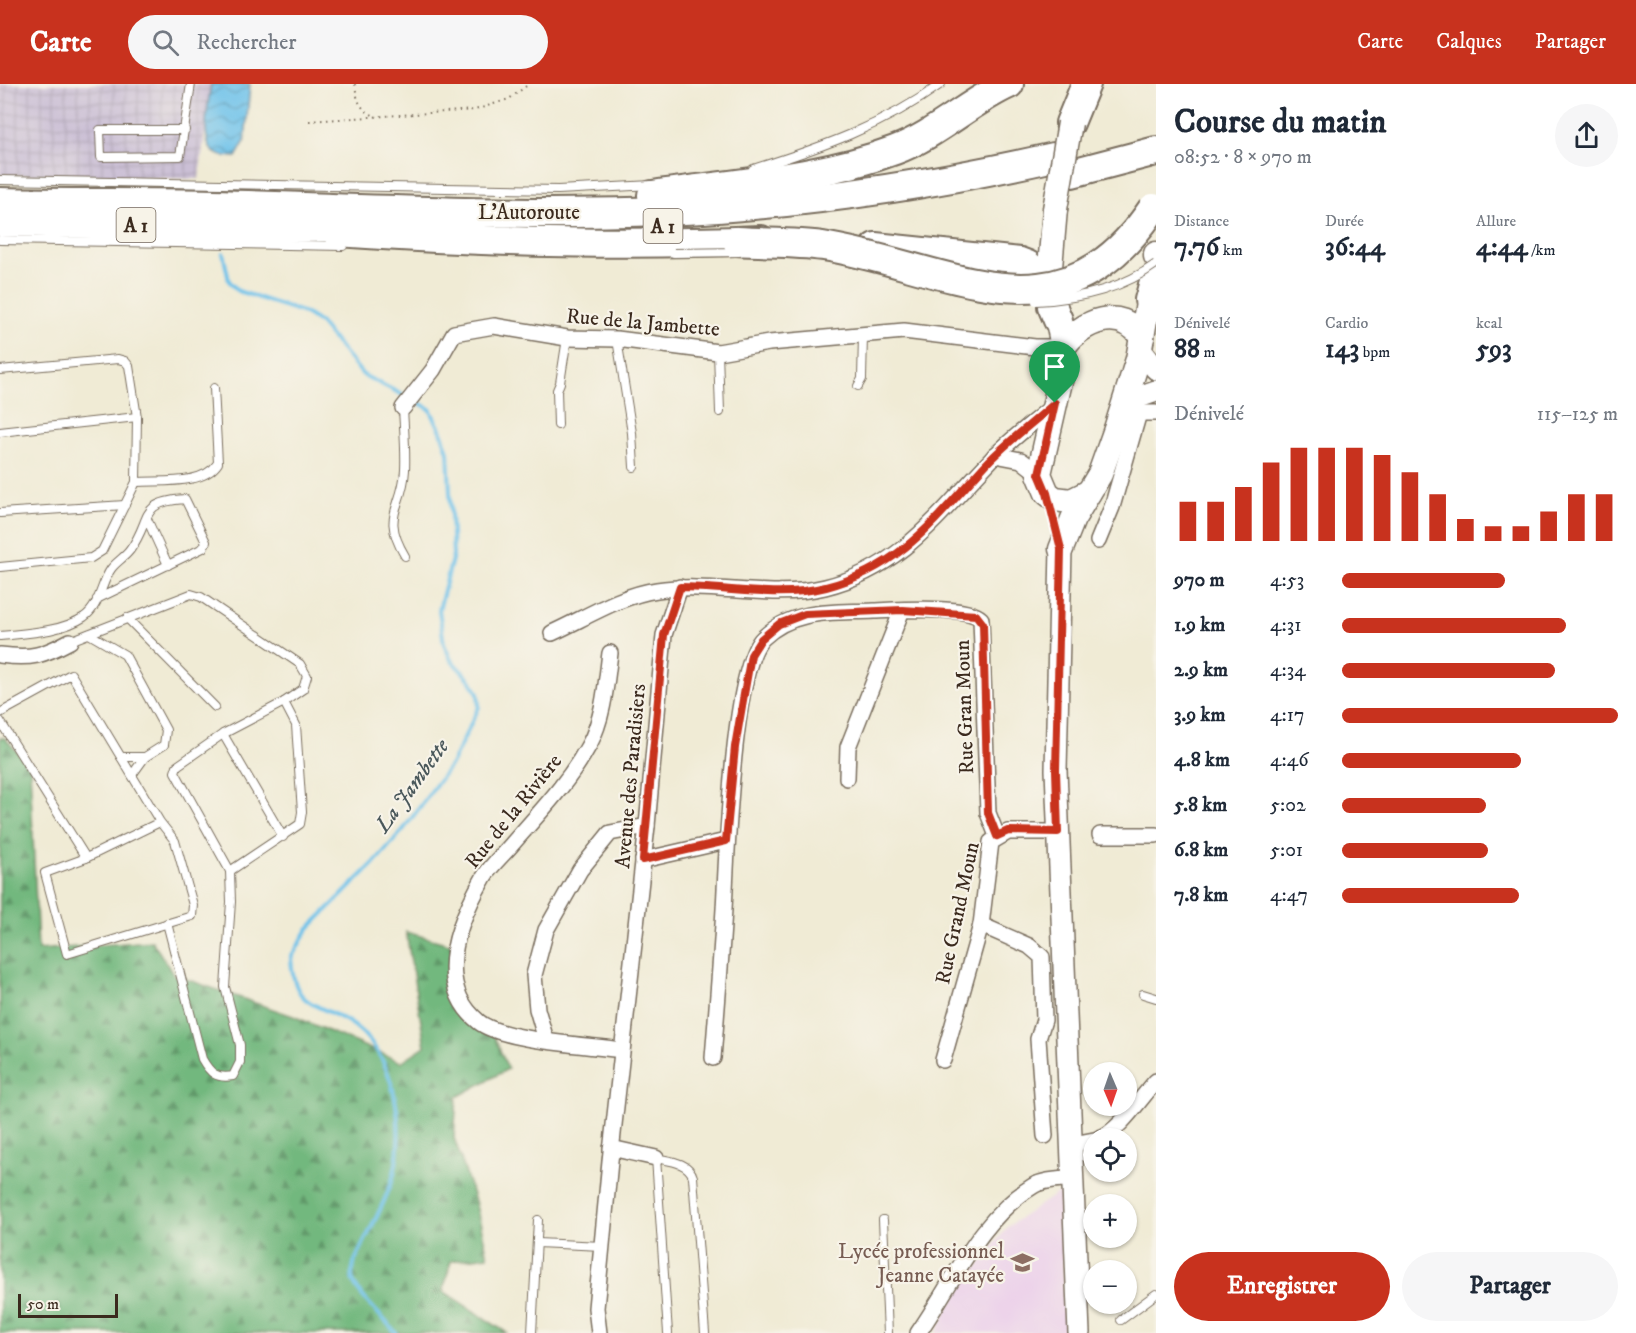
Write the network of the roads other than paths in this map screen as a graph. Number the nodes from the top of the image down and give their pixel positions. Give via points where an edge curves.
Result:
1 (191, 84) edge
2 (942, 84) edge
3 (1009, 84) edge
4 (1076, 84) edge
5 (1086, 84) edge
6 (1070, 123) junction
7 (185, 130) junction
8 (1156, 130) edge
9 (1156, 151) edge
10 (1063, 165) junction
11 (740, 171) dead end
12 (0, 180) edge
13 (663, 183) dead end
14 (1155, 205) edge
15 (474, 211) junction
16 (7, 212) edge
17 (272, 228) junction
18 (0, 240) edge
19 (348, 246) dead end
20 (744, 247) junction
21 (773, 252) dead end
22 (796, 253) dead end
23 (819, 255) dead end
24 (852, 262) dead end
25 (885, 270) dead end
26 (1153, 281) edge
27 (982, 293) dead end
28 (1045, 300) junction
29 (863, 335) junction
30 (567, 338) junction
31 (617, 339) junction
32 (1141, 343) junction
33 (718, 352) junction
34 (1156, 369) edge
35 (0, 370) edge
36 (858, 386) dead end
37 (213, 388) dead end
38 (1156, 391) edge
39 (1055, 403) junction
40 (403, 408) joint
41 (1128, 409) junction
42 (720, 412) dead end
43 (1156, 413) edge
44 (136, 417) junction
45 (558, 425) dead end
46 (0, 432) edge
47 (995, 455) junction
48 (634, 467) dead end
49 (136, 482) junction
50 (1043, 484) junction
51 (1089, 492) junction
52 (125, 505) junction
53 (0, 513) edge
54 (147, 519) junction
55 (1098, 541) dead end
56 (1061, 549) junction
57 (405, 556) dead end
58 (168, 565) junction
59 (0, 567) edge
60 (680, 587) junction
61 (97, 599) junction
62 (903, 610) junction
63 (127, 618) junction
64 (552, 633) dead end
65 (89, 634) junction
66 (0, 636) edge
67 (70, 641) joint
68 (610, 652) dead end
69 (0, 655) edge
70 (284, 702) junction
71 (215, 708) dead end
72 (0, 713) edge
73 (0, 721) edge
74 (223, 734) junction
75 (121, 757) junction
76 (145, 757) junction
77 (132, 775) junction
78 (847, 778) dead end
79 (160, 822) junction
80 (647, 826) junction
81 (1058, 832) junction
82 (1100, 835) dead end
83 (1156, 835) edge
84 (997, 836) junction
85 (283, 837) junction
86 (726, 841) junction
87 (86, 858) junction
88 (643, 860) junction
89 (230, 871) junction
90 (167, 923) junction
91 (981, 925) junction
92 (1143, 994) dead end
93 (1156, 998) edge
94 (546, 1040) junction
95 (621, 1050) junction
96 (713, 1058) dead end
97 (943, 1060) dead end
98 (1156, 1081) edge
99 (1114, 1128) edge
100 (1045, 1136) dead end
101 (1083, 1142) edge
102 (611, 1148) junction
103 (656, 1158) junction
104 (1074, 1179) junction
105 (538, 1220) dead end
106 (883, 1220) dead end
107 (537, 1243) junction
108 (602, 1246) junction
109 (1156, 1294) edge
110 (1121, 1320) dead end
111 (532, 1333) edge
112 (598, 1333) edge
113 (668, 1333) edge
114 (705, 1333) edge
115 (888, 1333) edge
116 (919, 1333) edge
117 (1079, 1333) edge

1 - 7 lane
2 - 11 lane via 881,123 820,148
3 - 15 highway via 897,150 822,171 607,202
4 - 6 main road
5 - 6 highway
6 - 28 main road, bridge
7 - 7 lane via 180,156 101,157 100,130
8 - 10 highway, L'Autoroute / A 1
9 - 10 highway, L'Autoroute / A 1
10 - 15 highway, L'Autoroute / A 1 via 741,206 611,212
10 - 17 highway, L'Autoroute / A 1 via 933,200 737,223 613,229
12 - 13 lane via 558,190
14 - 20 highway, bridge via 1138,231 1105,262 1077,278 1028,290 992,286 823,246
15 - 16 highway, L'Autoroute / A 1 via 210,204
16 - 17 highway, L'Autoroute / A 1
17 - 20 highway via 671,249
18 - 19 lane
20 - 28 highway, bridge via 820,238 918,254
21 - 22 lane
23 - 24 lane
25 - 27 lane
26 - 28 lane, bridge via 1133,278 1095,292
26 - 32 main road
28 - 29 street, Rue de la Jambette via 1035,347 904,331
28 - 32 main road via 1080,327 1103,320 1122,321 1132,326
28 - 39 main road via 1062,378
29 - 33 street, Rue de la Jambette via 769,343
29 - 36 lane
30 - 31 street, Rue de la Jambette
30 - 40 street, Rue de la Jambette via 494,326 454,333 433,370
30 - 45 lane via 557,390
31 - 33 street, Rue de la Jambette
31 - 48 lane
32 - 34 main road
32 - 41 main road
33 - 42 lane
35 - 44 lane via 125,361
37 - 49 lane via 218,463 213,471 196,478
38 - 41 main road
39 - 47 street
39 - 50 main road
40 - 57 lane via 405,472 392,522 394,538
41 - 43 street
41 - 51 main road
41 - 55 street via 1112,507
44 - 46 lane
44 - 49 lane
47 - 50 street via 1021,460
47 - 60 street via 920,537 867,572 826,587 801,591
49 - 52 lane
50 - 51 main road via 1062,501 1076,500
50 - 56 main road
51 - 56 main road
52 - 53 lane
52 - 59 lane via 102,551 91,558
54 - 58 lane
54 - 58 lane via 159,502 185,499 206,542 202,548
54 - 61 lane via 130,549 111,569
56 - 81 main road
58 - 61 lane
60 - 64 street via 628,598
60 - 80 street, Avenue des Paradisiers via 664,635
61 - 66 lane via 92,609 76,620 50,630
62 - 78 street via 848,747
62 - 84 street, Rue Gran Moun via 970,613 981,619 988,813
62 - 86 street via 805,614 779,624 761,639 749,666 735,747
63 - 65 lane
63 - 70 lane via 183,595 201,597 300,664 307,676 303,689
63 - 71 lane
65 - 67 lane
65 - 76 lane via 125,655 166,730 164,745
67 - 69 street via 45,655 27,659
68 - 94 street, Rue de la Rivière via 603,706 590,743 568,781 485,876 456,934 452,969 458,996 480,1023 510,1037
70 - 74 lane
70 - 85 lane via 296,725 302,812 300,824
72 - 75 lane via 71,674
73 - 87 lane
74 - 85 lane
74 - 89 lane via 177,766 175,772
75 - 76 lane
75 - 77 lane
76 - 77 lane
77 - 79 lane
79 - 87 lane
79 - 90 lane via 175,841 193,905 192,916
80 - 88 street, Avenue des Paradisiers
80 - 94 street via 610,833 580,870 546,930 534,975 537,1009
81 - 84 street, Rue Grand Moun via 1008,831
81 - 101 main road
82 - 83 street
84 - 91 street, Rue Grand Moun via 988,854
85 - 89 lane
86 - 88 street
86 - 96 street
87 - 90 lane via 45,873 68,954
88 - 95 street, Avenue des Paradisiers
89 - 90 lane via 225,987 240,1045 240,1062 233,1076 222,1078 210,1073 202,1059
91 - 97 street, Rue Grand Moun
91 - 100 street via 1029,946 1042,957 1044,1020 1038,1039
92 - 93 lane
94 - 95 street, Rue de la Rivière
95 - 102 street, Avenue des Paradisiers
98 - 99 street
101 - 104 main road
102 - 103 street
102 - 108 street, Avenue des Paradisiers
103 - 113 lane
103 - 114 lane via 692,1171
104 - 116 street via 1035,1184 998,1214 969,1252
104 - 117 main road
105 - 107 lane
106 - 115 lane
107 - 108 lane
107 - 111 lane
108 - 112 street, Avenue des Paradisiers via 596,1308
109 - 110 lane

